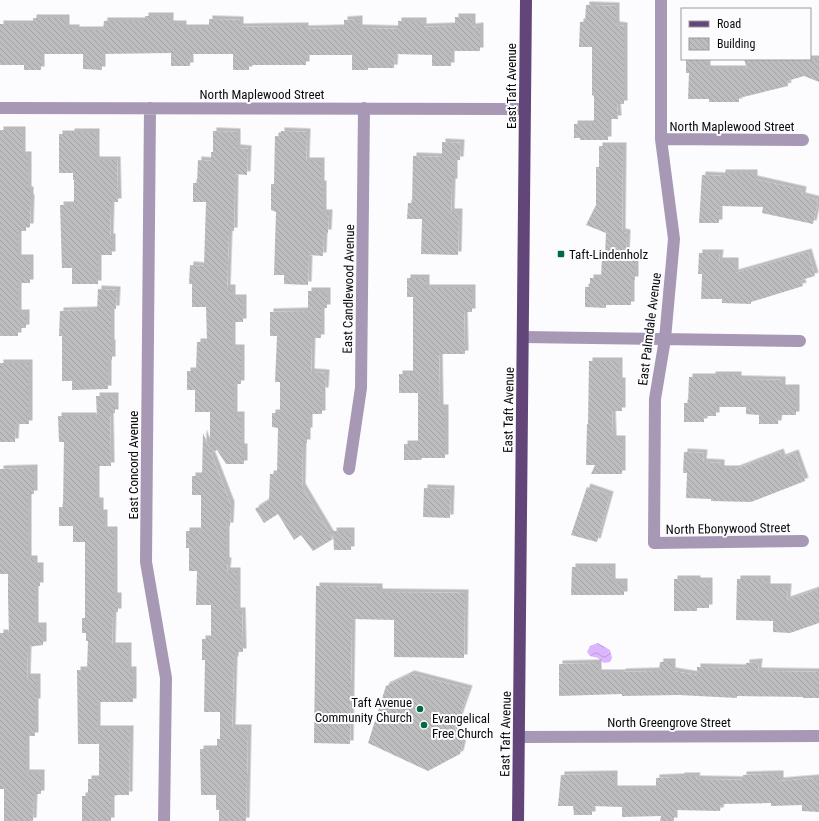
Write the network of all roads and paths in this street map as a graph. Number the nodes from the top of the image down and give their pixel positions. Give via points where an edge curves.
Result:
1 (526, 0) edge
2 (661, 0) edge
3 (0, 108) edge
4 (150, 108) junction
5 (364, 108) junction
6 (525, 109) junction
7 (661, 139) junction
8 (803, 140) dead end
9 (523, 337) junction
10 (665, 339) junction
11 (800, 341) dead end
12 (349, 469) dead end
13 (803, 541) dead end
14 (654, 543) joint
15 (819, 736) edge
16 (519, 737) junction
17 (164, 821) edge
18 (518, 821) edge

1 - 6 main road, East Taft Avenue
2 - 7 street, East Palmdale Avenue
3 - 4 street, North Maplewood Street
4 - 5 street, North Maplewood Street
4 - 17 street, East Concord Avenue via 146,562 166,678
5 - 6 street, North Maplewood Street
5 - 12 street, East Candlewood Avenue via 361,388
6 - 9 main road, East Taft Avenue
7 - 8 street, North Maplewood Street
7 - 10 street, East Palmdale Avenue via 674,239
9 - 10 street
9 - 16 main road, East Taft Avenue
10 - 11 street
10 - 14 street, East Palmdale Avenue via 655,399
13 - 14 street, North Ebonywood Street
15 - 16 street, North Greengrove Street
16 - 18 main road, East Taft Avenue

